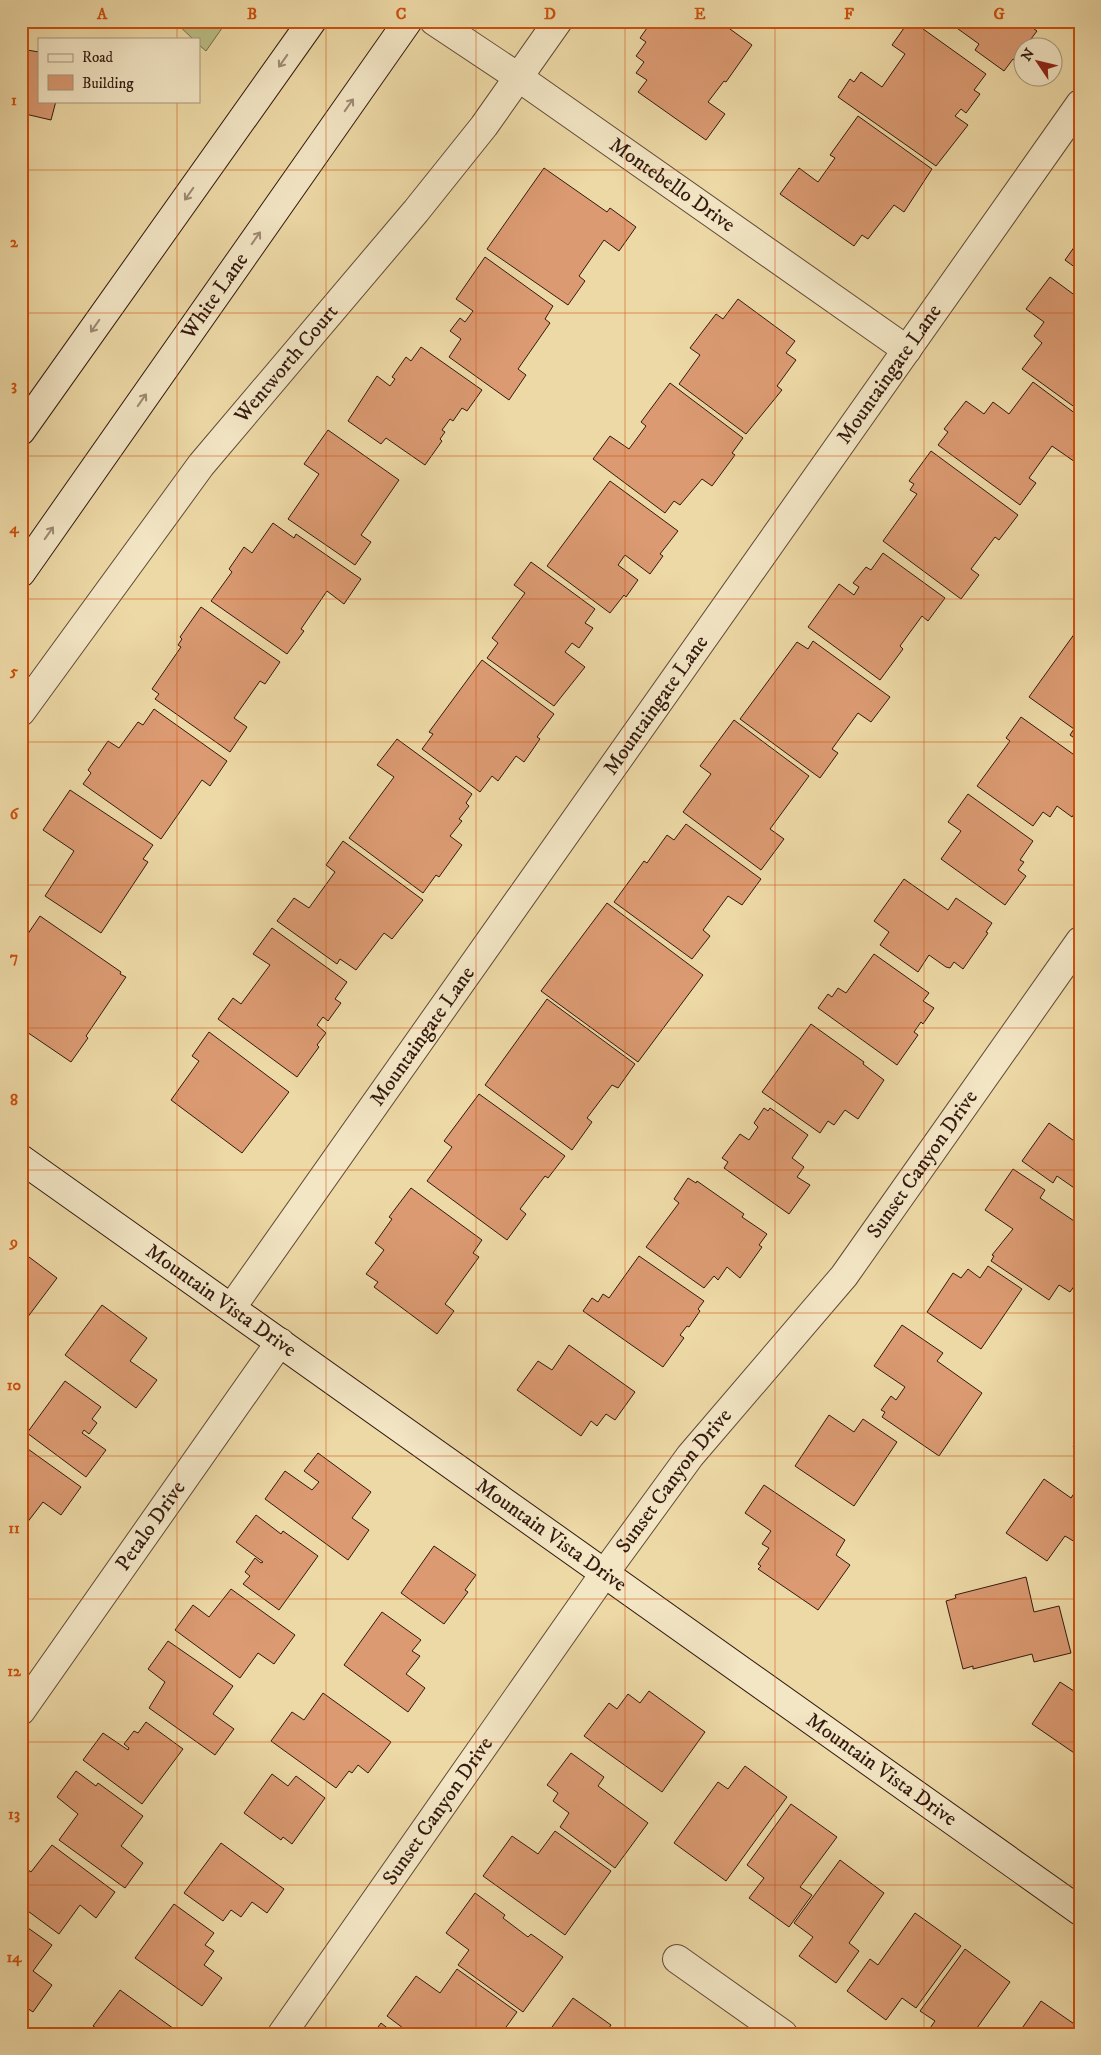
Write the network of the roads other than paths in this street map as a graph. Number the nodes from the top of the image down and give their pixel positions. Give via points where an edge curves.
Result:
1 (312, 21) edge
2 (408, 21) edge
3 (434, 21) edge
4 (558, 21) edge
5 (518, 78) junction
6 (1080, 104) edge
7 (907, 350) junction
8 (21, 431) edge
9 (21, 573) edge
10 (21, 712) edge
11 (1080, 941) edge
12 (21, 1159) edge
13 (232, 1307) junction
14 (280, 1342) junction
15 (604, 1574) junction
16 (21, 1711) edge
17 (1080, 1911) edge
18 (677, 1959) dead end
19 (282, 2034) edge
20 (783, 2034) edge

1 -> 8 street
9 -> 2 street, White Lane
3 - 5 street, Montebello Drive
4 - 5 street, Wentworth Court
5 - 7 street, Montebello Drive
5 - 10 street, Wentworth Court via 416,211 202,464
6 - 7 street, Mountaingate Lane
7 - 13 street, Mountaingate Lane
11 - 15 street, Sunset Canyon Drive via 844,1276 690,1456
12 - 13 street, Mountain Vista Drive
13 - 14 street, Mountain Vista Drive
14 - 15 street, Mountain Vista Drive
14 - 16 street, Petalo Drive
15 - 17 street, Mountain Vista Drive
15 - 19 street, Sunset Canyon Drive
18 - 20 street

